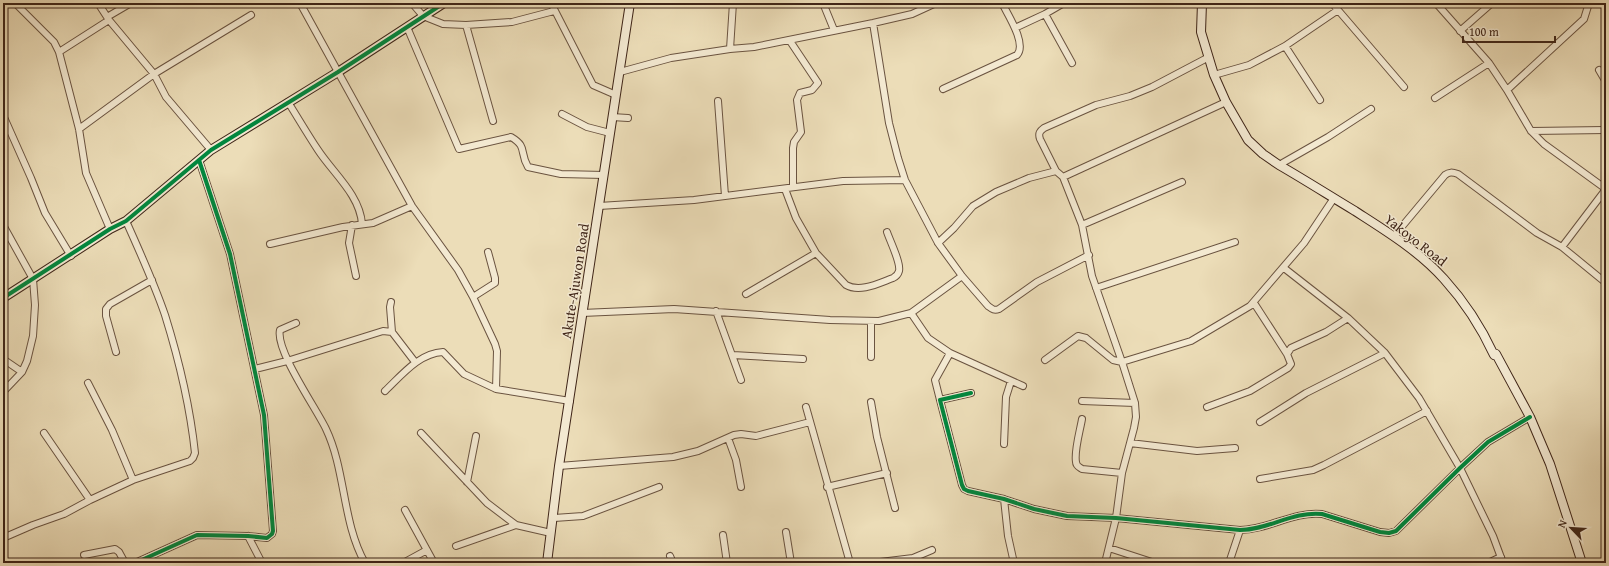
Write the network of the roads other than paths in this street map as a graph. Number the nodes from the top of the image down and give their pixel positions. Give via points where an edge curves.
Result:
1 (15, 3) edge
2 (98, 3) edge
3 (131, 3) edge
4 (300, 3) edge
5 (412, 3) edge
6 (444, 3) edge
7 (552, 3) edge
8 (630, 3) edge
9 (733, 3) edge
10 (823, 3) edge
11 (936, 3) edge
12 (1002, 3) edge
13 (1064, 3) edge
14 (1202, 3) edge
15 (1332, 3) edge
16 (1436, 3) edge
17 (1492, 3) edge
18 (1590, 3) edge
19 (1338, 10) junction
20 (554, 11) junction
21 (1045, 14) junction
22 (251, 15) dead end
23 (423, 16) junction
24 (108, 18) junction
25 (873, 23) junction
26 (466, 25) junction
27 (406, 27) junction
28 (1015, 28) junction
29 (834, 30) junction
30 (1460, 31) junction
31 (790, 41) junction
32 (1285, 46) junction
33 (730, 49) junction
34 (59, 52) junction
35 (1208, 57) junction
36 (1072, 63) dead end
37 (1488, 63) junction
38 (1599, 70) dead end
39 (338, 72) junction
40 (620, 72) junction
41 (154, 74) junction
42 (1214, 75) junction
43 (1606, 82) edge
44 (1404, 87) dead end
45 (943, 89) dead end
46 (1507, 90) junction
47 (616, 95) junction
48 (1435, 98) dead end
49 (1320, 100) dead end
50 (718, 101) dead end
51 (288, 102) junction
52 (1226, 102) junction
53 (1371, 109) dead end
54 (562, 114) dead end
55 (3, 115) edge
56 (612, 117) junction
57 (628, 118) dead end
58 (493, 121) dead end
59 (79, 129) junction
60 (1531, 130) junction
61 (1606, 130) edge
62 (610, 133) junction
63 (211, 150) junction
64 (200, 160) junction
65 (1279, 165) junction
66 (1056, 171) junction
67 (604, 175) junction
68 (1063, 177) junction
69 (906, 180) junction
70 (1182, 182) dead end
71 (793, 188) junction
72 (785, 189) junction
73 (1606, 189) edge
74 (725, 196) junction
75 (1334, 198) junction
76 (412, 206) junction
77 (599, 206) junction
78 (126, 221) junction
79 (362, 224) junction
80 (3, 225) edge
81 (352, 225) junction
82 (1082, 225) junction
83 (110, 229) junction
84 (887, 232) dead end
85 (1394, 236) junction
86 (1235, 242) dead end
87 (938, 243) junction
88 (270, 244) dead end
89 (1562, 248) junction
90 (488, 252) dead end
91 (816, 254) junction
92 (1089, 255) junction
93 (71, 256) junction
94 (1284, 268) junction
95 (356, 276) dead end
96 (962, 276) junction
97 (33, 279) junction
98 (152, 280) junction
99 (1606, 284) edge
100 (1096, 288) junction
101 (746, 294) dead end
102 (473, 296) junction
103 (3, 298) edge
104 (390, 302) dead end
105 (1254, 303) junction
106 (716, 311) junction
107 (582, 313) junction
108 (911, 313) junction
109 (1348, 318) junction
110 (871, 322) junction
111 (296, 323) dead end
112 (392, 332) junction
113 (116, 352) dead end
114 (950, 353) junction
115 (1385, 353) junction
116 (1287, 354) junction
117 (733, 355) junction
118 (871, 357) dead end
119 (3, 359) edge
120 (803, 359) dead end
121 (1045, 360) dead end
122 (287, 361) junction
123 (416, 362) junction
124 (1122, 362) junction
125 (255, 369) junction
126 (22, 372) junction
127 (741, 380) dead end
128 (1011, 380) junction
129 (88, 383) dead end
130 (1023, 386) dead end
131 (496, 388) junction
132 (385, 391) dead end
133 (3, 392) edge
134 (971, 393) dead end
135 (570, 400) junction
136 (940, 400) junction
137 (1082, 401) dead end
138 (871, 402) dead end
139 (1135, 403) junction
140 (806, 407) dead end
141 (1207, 407) dead end
142 (1427, 411) junction
143 (1530, 417) junction
144 (1082, 419) dead end
145 (810, 422) junction
146 (1260, 422) dead end
147 (44, 433) dead end
148 (421, 433) dead end
149 (476, 436) dead end
150 (728, 438) junction
151 (1130, 443) junction
152 (1004, 444) dead end
153 (1235, 448) dead end
154 (559, 466) junction
155 (1460, 468) junction
156 (887, 473) junction
157 (1122, 473) junction
158 (1260, 479) dead end
159 (133, 480) junction
160 (467, 482) junction
161 (659, 487) dead end
162 (827, 487) junction
163 (741, 488) dead end
164 (1004, 499) junction
165 (90, 500) junction
166 (895, 508) dead end
167 (405, 510) dead end
168 (554, 518) junction
169 (1116, 518) junction
170 (516, 525) junction
171 (1240, 530) junction
172 (786, 532) dead end
173 (552, 533) junction
174 (723, 535) dead end
175 (248, 536) junction
176 (3, 538) edge
177 (456, 546) dead end
178 (1109, 548) junction
179 (427, 550) junction
180 (932, 550) dead end
181 (84, 554) dead end
182 (670, 556) dead end
183 (1502, 560) edge
184 (405, 562) edge
185 (125, 563) edge
186 (135, 563) edge
187 (262, 563) edge
188 (365, 563) edge
189 (434, 563) edge
190 (547, 563) edge
191 (672, 563) edge
192 (727, 563) edge
193 (791, 563) edge
194 (850, 563) edge
195 (872, 563) edge
196 (1014, 563) edge
197 (1105, 563) edge
198 (1155, 563) edge
199 (1229, 563) edge
200 (1488, 563) edge
201 (1582, 563) edge

1 - 34 street via 54,42
2 - 24 street
3 - 24 street
4 - 39 street
5 - 23 street
6 - 23 main road
7 - 20 street
8 - 40 main road, Akute-Ajuwon Road
9 - 33 street
10 - 29 street
11 - 25 street via 912,14
12 - 28 street
13 - 21 street
14 - 35 main road, Yakoyo Road via 1201,32
15 - 19 street
16 - 30 street
17 - 30 street
18 - 46 street via 1584,19
19 - 32 street
19 - 44 street
20 - 26 street via 512,22
20 - 47 street via 593,85
21 - 28 street
21 - 36 street
22 - 41 street
23 - 26 street via 443,24
23 - 27 main road
24 - 34 street
24 - 41 street
25 - 29 street
25 - 69 street via 889,123
26 - 58 street
27 - 39 main road
27 - 67 street via 459,149 511,137 522,146 528,167 561,174
28 - 45 street via 1021,47 1017,55
29 - 31 street
30 - 37 street
31 - 33 street
31 - 71 street via 818,84 812,90 800,93 797,100 801,132 793,148
32 - 42 street via 1249,65
32 - 49 street
33 - 40 street via 671,58
34 - 59 street
35 - 42 main road, Yakoyo Road
35 - 66 street via 1152,87 1096,105 1040,130 1040,139
37 - 46 street
37 - 48 street
38 - 43 street
39 - 51 main road
39 - 76 street
40 - 47 main road, Akute-Ajuwon Road
41 - 59 street
41 - 63 street via 166,96
42 - 52 main road, Yakoyo Road
46 - 60 street
47 - 56 main road, Akute-Ajuwon Road
50 - 74 street
51 - 63 main road
51 - 79 street via 318,151 353,198 361,214
52 - 65 main road, Yakoyo Road via 1248,140
52 - 68 street
53 - 65 street
54 - 62 street via 587,127
55 - 93 street via 44,213
56 - 57 street
56 - 62 main road, Akute-Ajuwon Road
59 - 83 street via 86,173
60 - 61 street
60 - 73 street via 1544,144
62 - 67 main road, Akute-Ajuwon Road
63 - 64 main road
64 - 78 main road
64 - 125 street via 230,254
65 - 75 main road, Yakoyo Road
66 - 68 street
66 - 87 street via 1029,178 996,192 973,206
67 - 77 main road, Akute-Ajuwon Road
68 - 82 street
69 - 71 street via 843,181
69 - 87 street
70 - 82 street
71 - 72 street
72 - 74 street
72 - 91 street via 796,218
73 - 89 street
74 - 77 street
75 - 85 main road, Yakoyo Road
75 - 94 street
76 - 79 street via 373,223
76 - 102 street via 458,270
77 - 107 main road, Akute-Ajuwon Road
78 - 83 main road
78 - 98 street
79 - 81 street
80 - 97 street
81 - 88 street
81 - 95 street via 349,243
82 - 92 street
83 - 93 main road
84 - 91 street via 899,271 897,276 885,281 863,287 851,287
85 - 89 street via 1444,175 1453,172
85 - 143 main road, Yakoyo Road via 1444,278 1464,304 1484,333
86 - 100 street
87 - 96 street
89 - 99 street
90 - 102 street via 495,283
91 - 101 street
92 - 96 street via 1037,282 995,310 988,306
92 - 100 street
93 - 97 main road
94 - 105 street
94 - 109 street
96 - 108 street
97 - 103 main road
97 - 126 street via 33,336
98 - 113 street via 110,304 106,309
98 - 159 street via 165,315 180,370 191,415 195,453 190,461
100 - 124 street
102 - 131 street via 497,352
104 - 112 street
105 - 116 street
105 - 124 street via 1191,341
106 - 107 street via 674,309
106 - 110 street
106 - 117 street
107 - 135 main road, Akute-Ajuwon Road
108 - 110 street
108 - 114 street via 928,338
109 - 115 street
109 - 116 street via 1326,332 1290,348
110 - 118 street
111 - 122 street via 280,330 279,333
112 - 122 street via 383,331
112 - 123 street
114 - 128 street
114 - 136 street via 935,380
115 - 142 street
115 - 146 street via 1306,393
116 - 141 street via 1291,364 1288,368 1250,391
117 - 120 street
117 - 127 street
119 - 126 street
121 - 124 street via 1078,336 1082,336 1114,360
122 - 125 street
122 - 188 street via 310,399 330,440 348,518
123 - 131 street via 443,352 464,374
123 - 132 street
124 - 139 street
125 - 175 street via 264,415 273,530 267,538
126 - 133 street
128 - 130 street
128 - 152 street via 1006,397
129 - 159 street
131 - 135 street
134 - 136 street
135 - 154 main road, Akute-Ajuwon Road
136 - 164 street via 964,489
137 - 139 street
138 - 156 street via 877,438
139 - 151 street via 1136,417
140 - 145 street
142 - 155 street
142 - 158 street via 1319,468
143 - 155 street via 1488,442
143 - 201 main road, Yakoyo Road via 1550,464
144 - 157 street via 1076,453 1078,467
145 - 150 street via 756,436 741,434
145 - 162 street
147 - 165 street
148 - 160 street
149 - 160 street
150 - 154 street via 698,451 673,457
150 - 163 street via 736,460
151 - 153 street via 1197,451
151 - 157 street
154 - 168 main road, Akute-Ajuwon Road
155 - 171 street via 1396,530 1389,533 1314,513 1302,514 1252,530
155 - 183 street
156 - 162 street
156 - 166 street
157 - 169 street
159 - 165 street
160 - 170 street via 487,503
161 - 168 street via 588,515
162 - 194 street
164 - 169 street via 1034,510 1067,516
164 - 196 street
165 - 176 street via 64,514
167 - 179 street
168 - 173 main road, Akute-Ajuwon Road
169 - 171 street
169 - 178 street
170 - 173 street
170 - 177 street
171 - 199 street
172 - 193 street
173 - 190 main road, Akute-Ajuwon Road
174 - 192 street
175 - 186 street via 198,535
175 - 187 street
178 - 197 street
178 - 198 street
179 - 184 street
179 - 189 street
180 - 195 street via 913,558
181 - 185 street via 115,549
182 - 191 street
183 - 200 street

